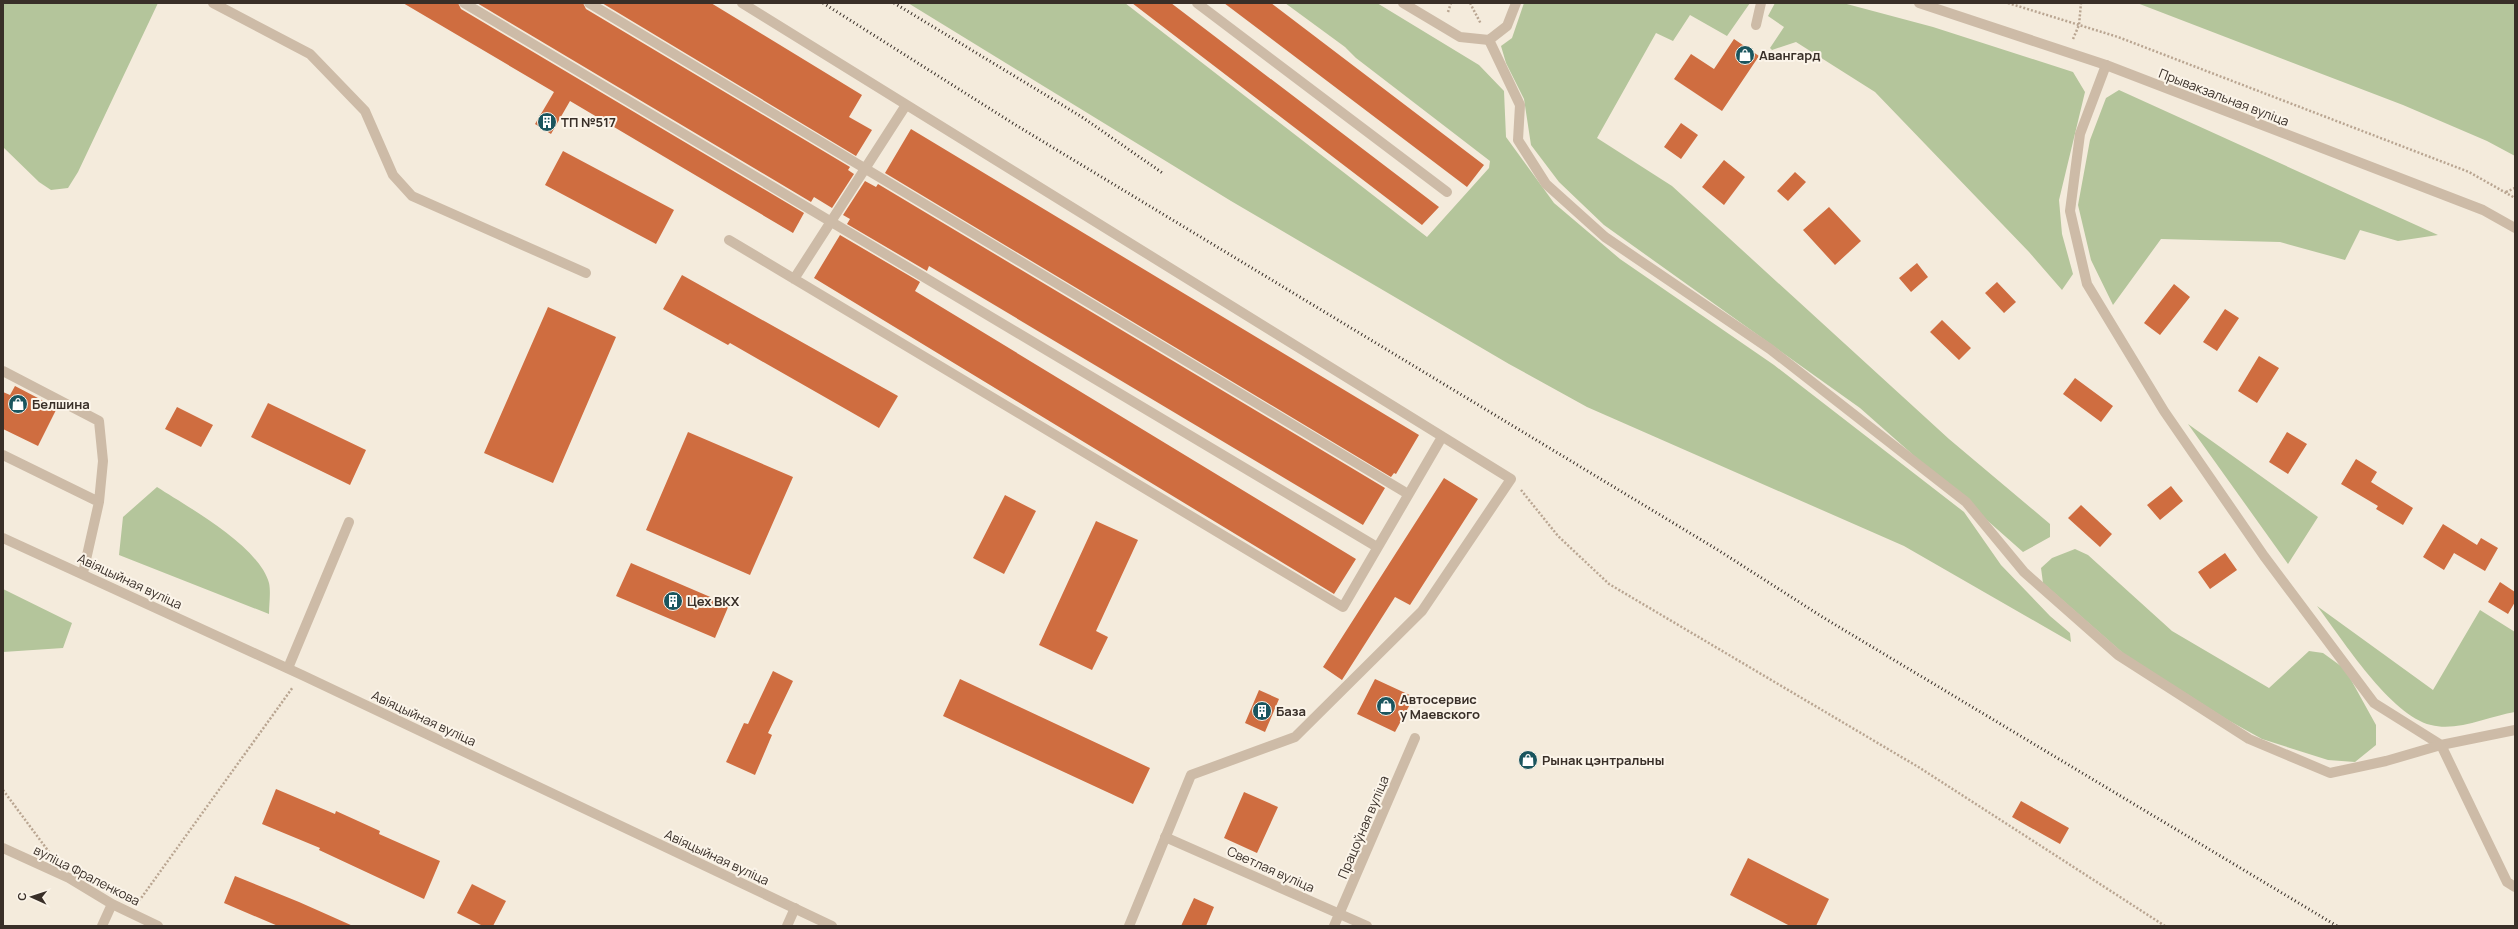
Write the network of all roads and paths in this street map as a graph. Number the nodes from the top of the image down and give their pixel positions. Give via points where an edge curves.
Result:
1 (213, 3) edge
2 (464, 3) edge
3 (589, 3) edge
4 (742, 3) edge
5 (1197, 3) edge
6 (1405, 3) edge
7 (1451, 3) edge
8 (1470, 3) edge
9 (1516, 3) edge
10 (1761, 3) edge
11 (1919, 3) edge
12 (2008, 3) edge
13 (2081, 3) edge
14 (1448, 12) dead end
15 (1756, 25) dead end
16 (2079, 25) junction
17 (1489, 40) junction
18 (2068, 52) junction
19 (2106, 65) junction
20 (906, 105) junction
21 (865, 168) junction
22 (2515, 188) edge
23 (1447, 192) dead end
24 (2506, 193) junction
25 (2515, 198) edge
26 (831, 222) junction
27 (2515, 228) edge
28 (728, 240) dead end
29 (586, 274) dead end
30 (794, 279) junction
31 (3, 371) edge
32 (1442, 437) junction
33 (3, 456) edge
34 (1511, 479) junction
35 (1408, 494) junction
36 (99, 502) junction
37 (349, 522) dead end
38 (3, 538) edge
39 (1377, 547) junction
40 (83, 573) junction
41 (288, 668) junction
42 (302, 675) junction
43 (2515, 730) edge
44 (1415, 738) dead end
45 (2441, 745) junction
46 (3, 790) edge
47 (1164, 837) junction
48 (3, 848) edge
49 (50, 853) dead end
50 (2515, 887) edge
51 (112, 904) junction
52 (795, 908) junction
53 (131, 913) junction
54 (1340, 914) junction
55 (102, 926) edge
56 (158, 926) edge
57 (787, 926) edge
58 (832, 926) edge
59 (1129, 926) edge
60 (1334, 926) edge
61 (1367, 926) edge
62 (2165, 926) edge

1 - 29 street via 310,54 365,111 392,175 412,196
2 - 26 street
3 - 21 street
4 - 20 street
5 - 23 street
6 - 17 street via 1460,37
7 - 14 path
8 - 17 path
9 - 17 street via 1507,26
10 - 15 street
11 - 18 street, Прывакзальная вуліца
12 - 16 path
13 - 16 path
16 - 18 path
16 - 24 path via 2469,172
17 - 45 street via 1520,105 1518,140 1546,184 1605,237 1770,349 1966,502 2024,572 2118,655 2249,739 2330,773 2386,761
18 - 19 street, Прывакзальная вуліца
19 - 27 street, Прывакзальная вуліца via 2483,210
19 - 45 street via 2080,134 2070,211 2087,284 2164,411 2264,556 2374,703
20 - 21 street
20 - 32 street
21 - 26 street
21 - 35 street
22 - 24 path
24 - 25 path
26 - 30 street
26 - 39 street
28 - 30 street
30 - 39 street via 1343,607
31 - 36 street via 99,421 103,461
32 - 34 street
32 - 35 street
33 - 36 street
34 - 47 street via 1422,611 1295,737 1191,775
34 - 62 path via 1558,536 1609,584 1920,768
35 - 39 street
36 - 40 street
37 - 41 street
38 - 40 street, Авіяцыйная вуліца
40 - 41 street, Авіяцыйная вуліца
41 - 42 street, Авіяцыйная вуліца
42 - 52 street, Авіяцыйная вуліца
42 - 53 path
43 - 45 street
44 - 54 street, Працоўная вуліца
45 - 50 street via 2507,882
46 - 49 path
47 - 54 street, Светлая вуліца
47 - 59 street
48 - 51 street, вуліца Фраленкова via 69,878
51 - 53 street, вуліца Фраленкова
51 - 55 street
52 - 57 street
52 - 58 street, Авіяцыйная вуліца
53 - 56 street, вуліца Фраленкова
54 - 60 street, Працоўная вуліца
54 - 61 street, Светлая вуліца

